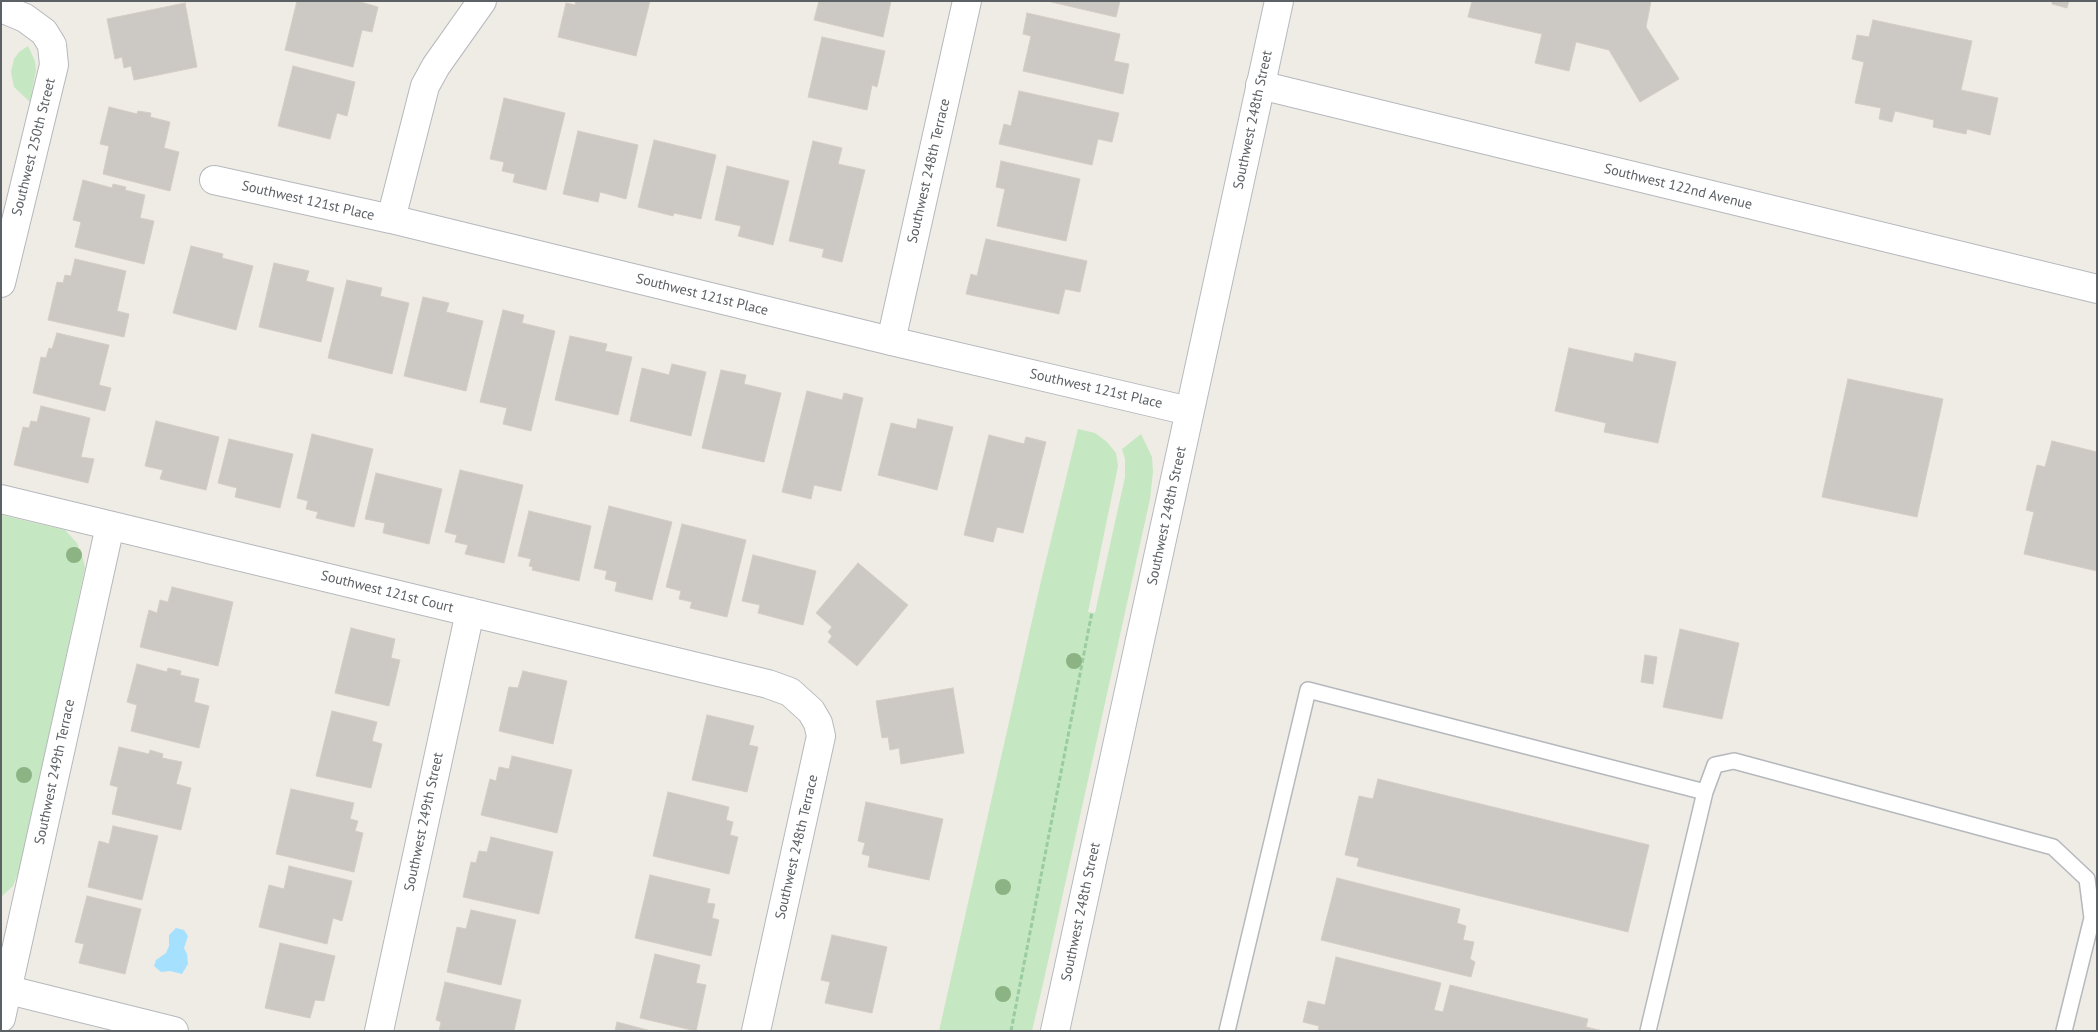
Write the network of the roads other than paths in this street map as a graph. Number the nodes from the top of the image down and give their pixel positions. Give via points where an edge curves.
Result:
1 (482, 1) edge
2 (967, 1) edge
3 (1279, 1) edge
4 (1, 8) edge
5 (1260, 85) junction
6 (214, 180) dead end
7 (391, 219) junction
8 (1, 283) edge
9 (2097, 289) edge
10 (892, 341) junction
11 (1189, 411) junction
12 (1, 499) edge
13 (110, 526) junction
14 (470, 612) junction
15 (774, 685) joint
16 (1705, 792) junction
17 (4, 989) edge
18 (1, 1018) edge
19 (174, 1031) edge
20 (379, 1031) edge
21 (756, 1031) edge
22 (1055, 1031) edge
23 (1227, 1031) edge
24 (1648, 1031) edge
25 (2064, 1031) edge

1 - 7 street via 425,86
2 - 10 street, Southwest 248th Terrace
3 - 5 street, Southwest 248th Street
4 - 8 street, Southwest 250th Street via 36,25 50,41 54,54 53,71
5 - 9 street, Southwest 122nd Avenue
5 - 11 street, Southwest 248th Street
6 - 7 street, Southwest 121st Place
7 - 10 street, Southwest 121st Place
10 - 11 street, Southwest 121st Place
11 - 22 street, Southwest 248th Street
12 - 13 street, Southwest 121st Court
13 - 14 street, Southwest 121st Court
13 - 17 street, Southwest 249th Terrace
14 - 15 street, Southwest 121st Court
14 - 20 street, Southwest 249th Street
15 - 21 street, Southwest 248th Terrace via 807,705 818,723 821,736
16 - 23 lane via 1308,690
16 - 24 lane
16 - 25 lane via 1715,765 1734,761 2053,847 2087,879 2092,918
17 - 18 street, Southwest 249th Terrace
17 - 19 street

